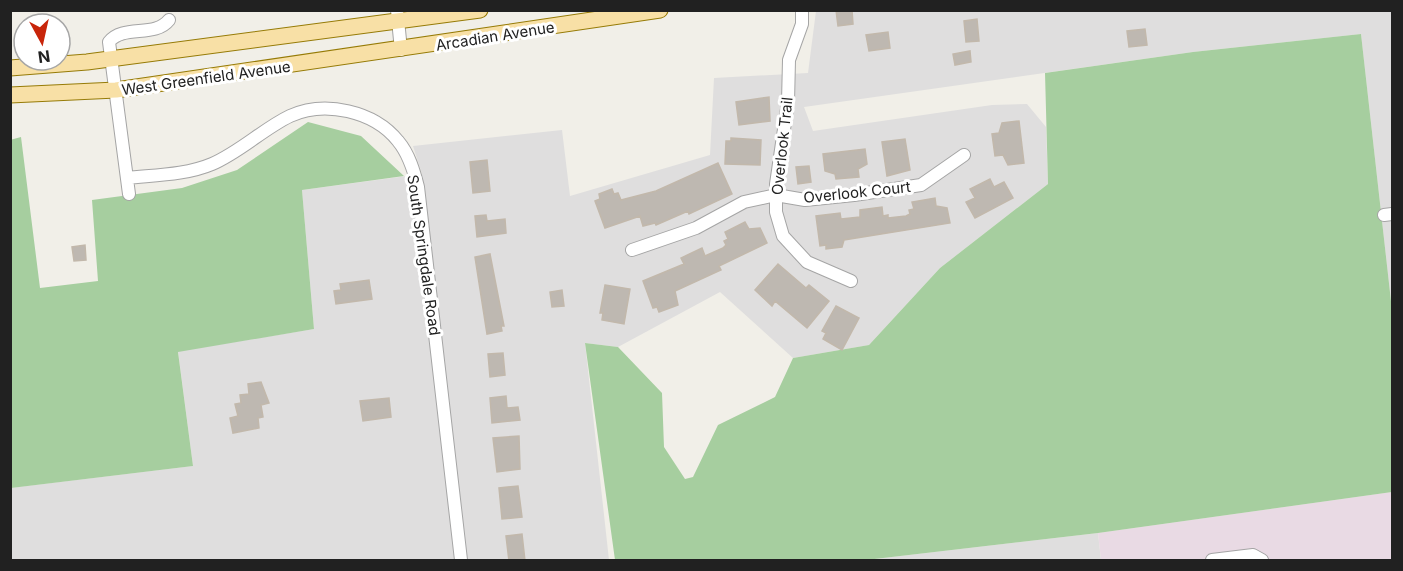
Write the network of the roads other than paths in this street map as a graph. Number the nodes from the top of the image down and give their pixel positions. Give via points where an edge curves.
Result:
1 (480, 10) edge
2 (660, 10) edge
3 (802, 10) edge
4 (397, 15) edge
5 (169, 20) dead end
6 (401, 50) junction
7 (110, 59) junction
8 (10, 68) edge
9 (116, 90) junction
10 (10, 95) edge
11 (964, 154) dead end
12 (127, 178) junction
13 (129, 194) dead end
14 (776, 195) junction
15 (632, 250) dead end
16 (851, 281) dead end
17 (461, 561) edge
18 (1212, 561) edge
19 (1262, 561) edge

1 - 4 main road, Arcadian Avenue
2 - 6 main road, Arcadian Avenue
3 - 14 street, Overlook Trail via 802,24 789,60 788,102
4 - 6 street
4 - 7 main road, West Greenfield Avenue
5 - 7 street via 159,27 116,35 109,42
6 - 9 main road, West Greenfield Avenue
7 - 8 main road, West Greenfield Avenue
7 - 9 street
9 - 10 main road, West Greenfield Avenue
9 - 12 street
11 - 14 street, Overlook Court via 921,185 805,200
12 - 13 street
12 - 17 street, South Springdale Road via 192,170 214,163 285,119 314,109 342,110 364,117 397,139 418,187
14 - 15 street via 744,202 696,228
14 - 16 street, Overlook Trail via 783,236 807,262
18 - 19 street via 1253,555

